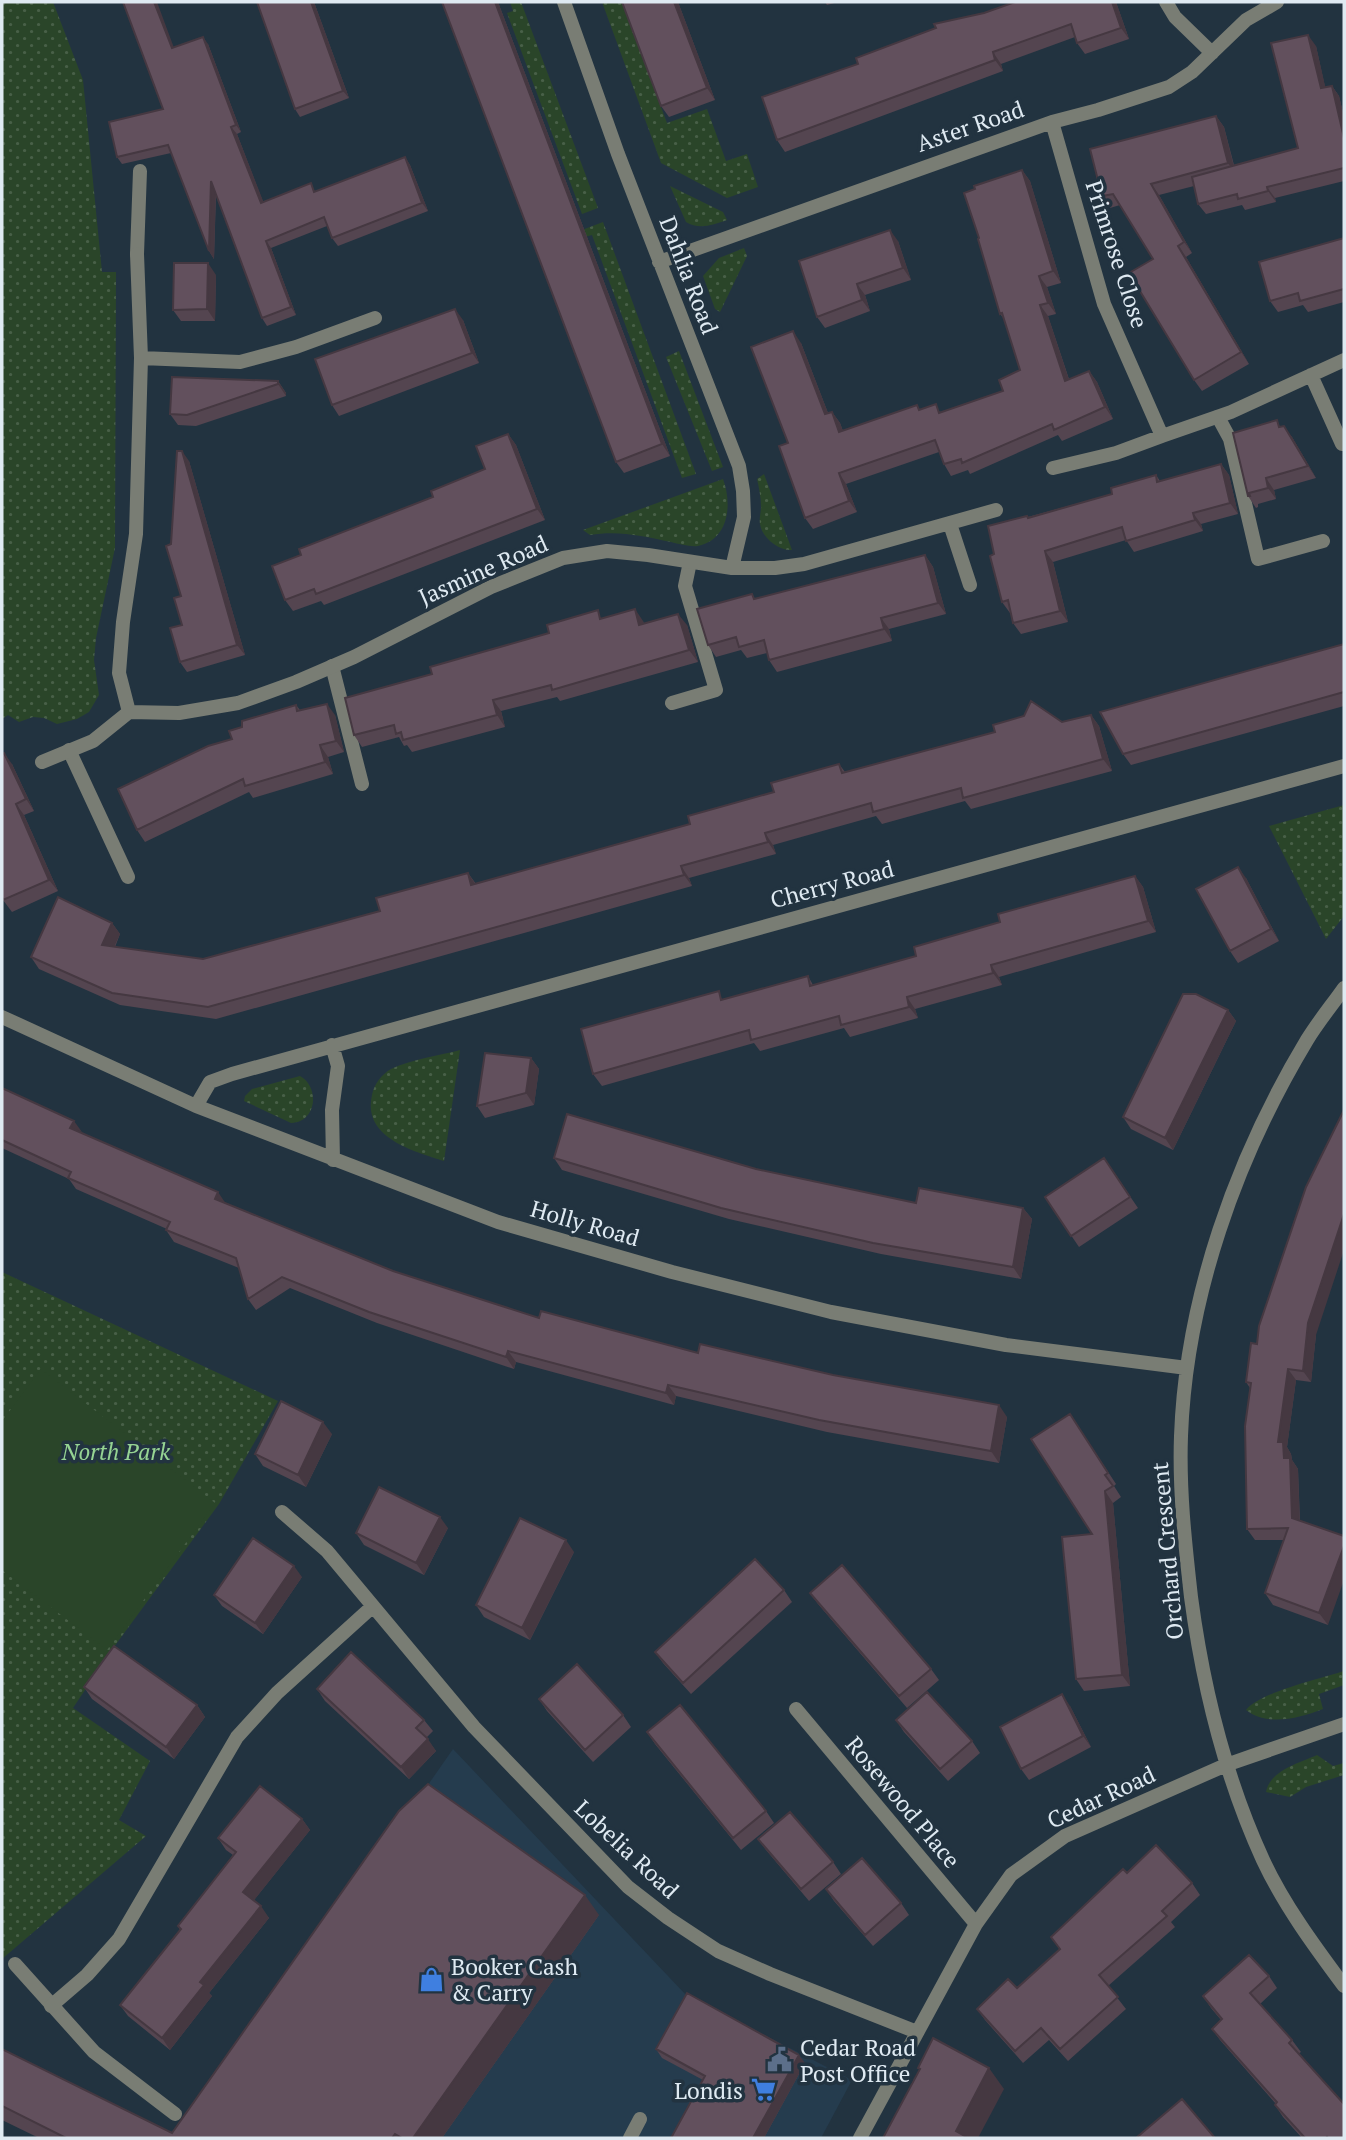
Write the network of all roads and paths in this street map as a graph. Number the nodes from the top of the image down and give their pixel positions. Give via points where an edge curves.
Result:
1 (564, 2) edge
2 (1166, 2) edge
3 (1277, 2) edge
4 (1212, 53) junction
5 (1052, 121) junction
6 (140, 171) dead end
7 (659, 262) junction
8 (375, 318) dead end
9 (141, 358) junction
10 (1344, 360) edge
11 (1311, 375) junction
12 (1218, 417) junction
13 (1162, 436) junction
14 (1343, 446) edge
15 (1053, 468) dead end
16 (996, 510) dead end
17 (950, 524) junction
18 (1323, 541) dead end
19 (690, 562) junction
20 (732, 568) junction
21 (970, 585) dead end
22 (332, 666) junction
23 (672, 703) dead end
24 (129, 712) junction
25 (69, 750) junction
26 (42, 762) dead end
27 (1344, 766) edge
28 (362, 784) dead end
29 (128, 877) dead end
30 (1344, 988) edge
31 (2, 1017) edge
32 (332, 1045) junction
33 (196, 1106) junction
34 (333, 1160) junction
35 (1187, 1368) junction
36 (282, 1512) dead end
37 (372, 1607) junction
38 (796, 1709) dead end
39 (1344, 1724) edge
40 (1226, 1765) junction
41 (976, 1924) junction
42 (15, 1964) dead end
43 (1344, 1986) edge
44 (51, 2006) junction
45 (917, 2032) junction
46 (175, 2114) dead end
47 (640, 2119) dead end
48 (630, 2138) edge
49 (860, 2138) edge

1 - 7 street, Dahlia Road
2 - 4 street
3 - 4 street, Aster Road via 1246,20
4 - 5 street, Aster Road via 1169,87
5 - 7 street, Aster Road
5 - 13 street, Primrose Close via 1104,304
6 - 9 street via 136,254
7 - 20 street, Dahlia Road via 739,466 744,517
8 - 9 street via 240,362
9 - 24 street via 136,534 119,673
10 - 11 street
11 - 12 street
11 - 14 street
12 - 13 street
12 - 18 street via 1230,439 1258,559
13 - 15 street
16 - 17 street, Jasmine Road
17 - 20 street, Jasmine Road via 804,564
17 - 21 street
19 - 20 street, Jasmine Road
19 - 22 street, Jasmine Road via 607,551 563,558 491,587
19 - 23 street via 685,586 716,690
22 - 24 street, Jasmine Road via 239,703 179,713
22 - 28 street
24 - 25 street via 93,741
25 - 26 street
25 - 29 street
27 - 32 street, Cherry Road
30 - 35 street, Orchard Crescent via 1308,1039 1247,1158 1220,1231
31 - 33 street, Holly Road
32 - 33 street, Cherry Road via 210,1082
32 - 34 street via 338,1066 331,1110
33 - 34 street, Holly Road
34 - 35 street, Holly Road via 498,1222 831,1312 1006,1345
35 - 40 street, Orchard Crescent via 1181,1435 1182,1521 1199,1655
36 - 37 street, Lobelia Road via 327,1550
37 - 44 street via 277,1693 237,1737 119,1939
37 - 45 street, Lobelia Road via 474,1727 628,1887 718,1951
38 - 41 street, Rosewood Place
39 - 40 street, Cedar Road
40 - 41 street, Cedar Road via 1065,1836 1011,1875
40 - 43 street, Orchard Crescent via 1263,1860
41 - 45 street, Cedar Road
42 - 44 street
44 - 46 street via 94,2052
45 - 49 street, Cedar Road
47 - 48 street

